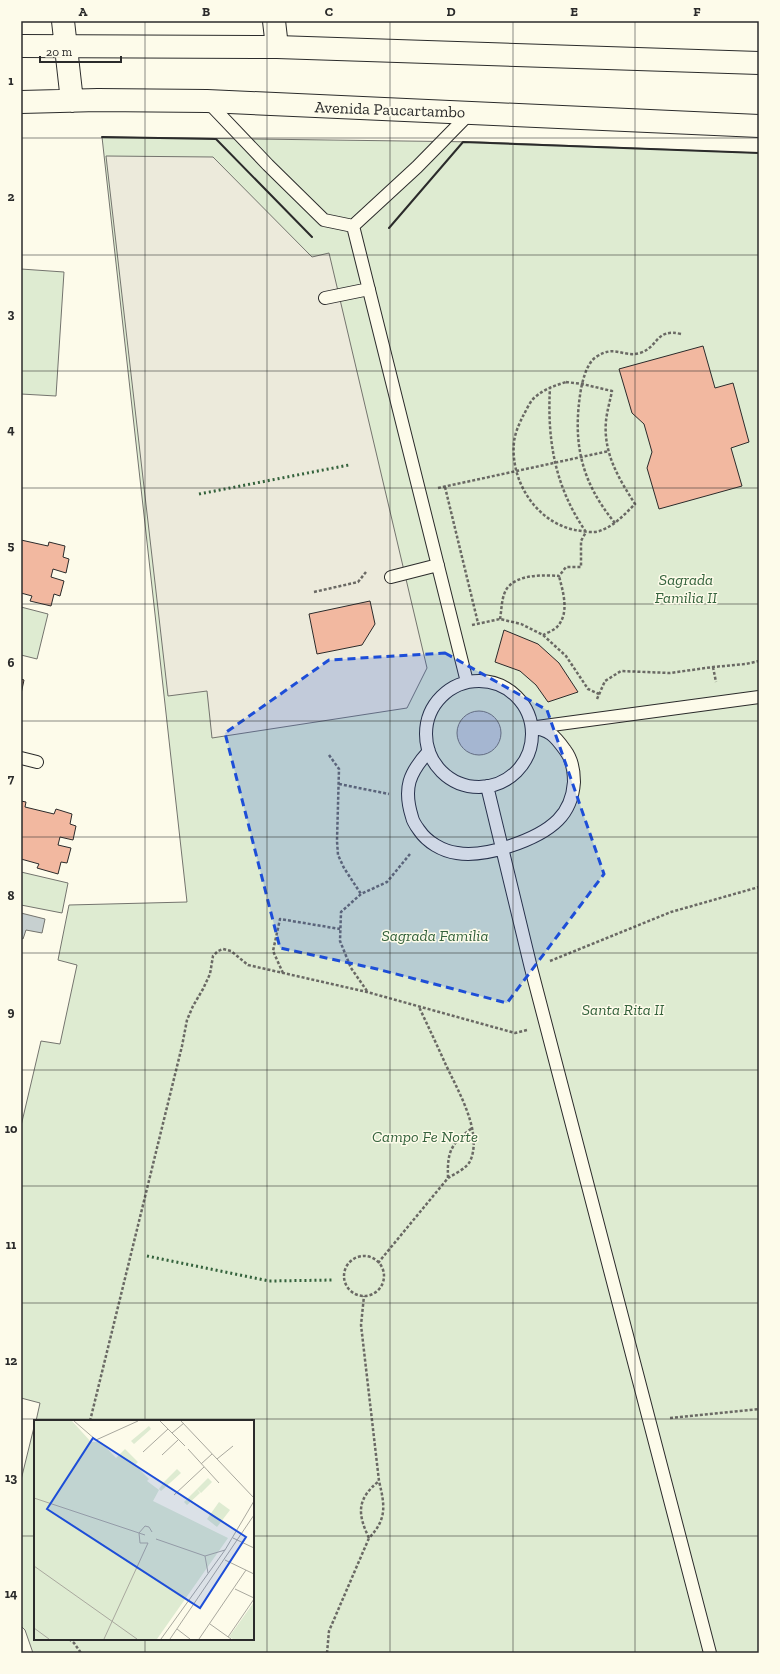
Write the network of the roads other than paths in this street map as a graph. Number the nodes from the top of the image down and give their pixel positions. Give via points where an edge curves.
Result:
1 (63, 21) edge
2 (274, 21) edge
3 (66, 45) junction
4 (21, 46) edge
5 (277, 47) junction
6 (759, 63) edge
7 (72, 101) junction
8 (207, 101) junction
9 (21, 102) edge
10 (471, 113) junction
11 (759, 126) edge
12 (353, 226) junction
13 (369, 289) junction
14 (325, 298) dead end
15 (438, 564) junction
16 (391, 577) dead end
17 (467, 682) junction
18 (759, 697) edge
19 (532, 728) junction
20 (430, 752) junction
21 (21, 758) edge
22 (37, 762) dead end
23 (487, 786) junction
24 (502, 849) junction
25 (710, 1653) edge

1 - 3 main road
2 - 5 main road
3 - 4 main road
3 - 5 main road
3 - 7 main road
5 - 6 main road
7 - 8 main road, Avenida Paucartambo
7 - 9 main road, Avenida Paucartambo
8 - 10 main road, Avenida Paucartambo
8 - 12 lane via 324,220
10 - 11 main road, Avenida Paucartambo
10 - 12 lane
12 - 13 lane
13 - 14 lane
13 - 15 lane
15 - 16 lane
15 - 17 lane
17 - 19 lane via 485,681 503,686 517,697 527,712
17 - 20 lane via 451,688 438,701 429,716 426,734
18 - 19 lane
19 - 23 lane via 531,745 524,761 514,774 499,783
19 - 24 lane via 543,729 558,740 569,755 574,772 574,791 567,808 546,830
20 - 23 lane via 438,767 450,778 475,787
20 - 24 lane via 416,765 409,783 407,802 413,821 424,837 439,848 457,854
21 - 22 lane
23 - 24 lane
24 - 25 lane

